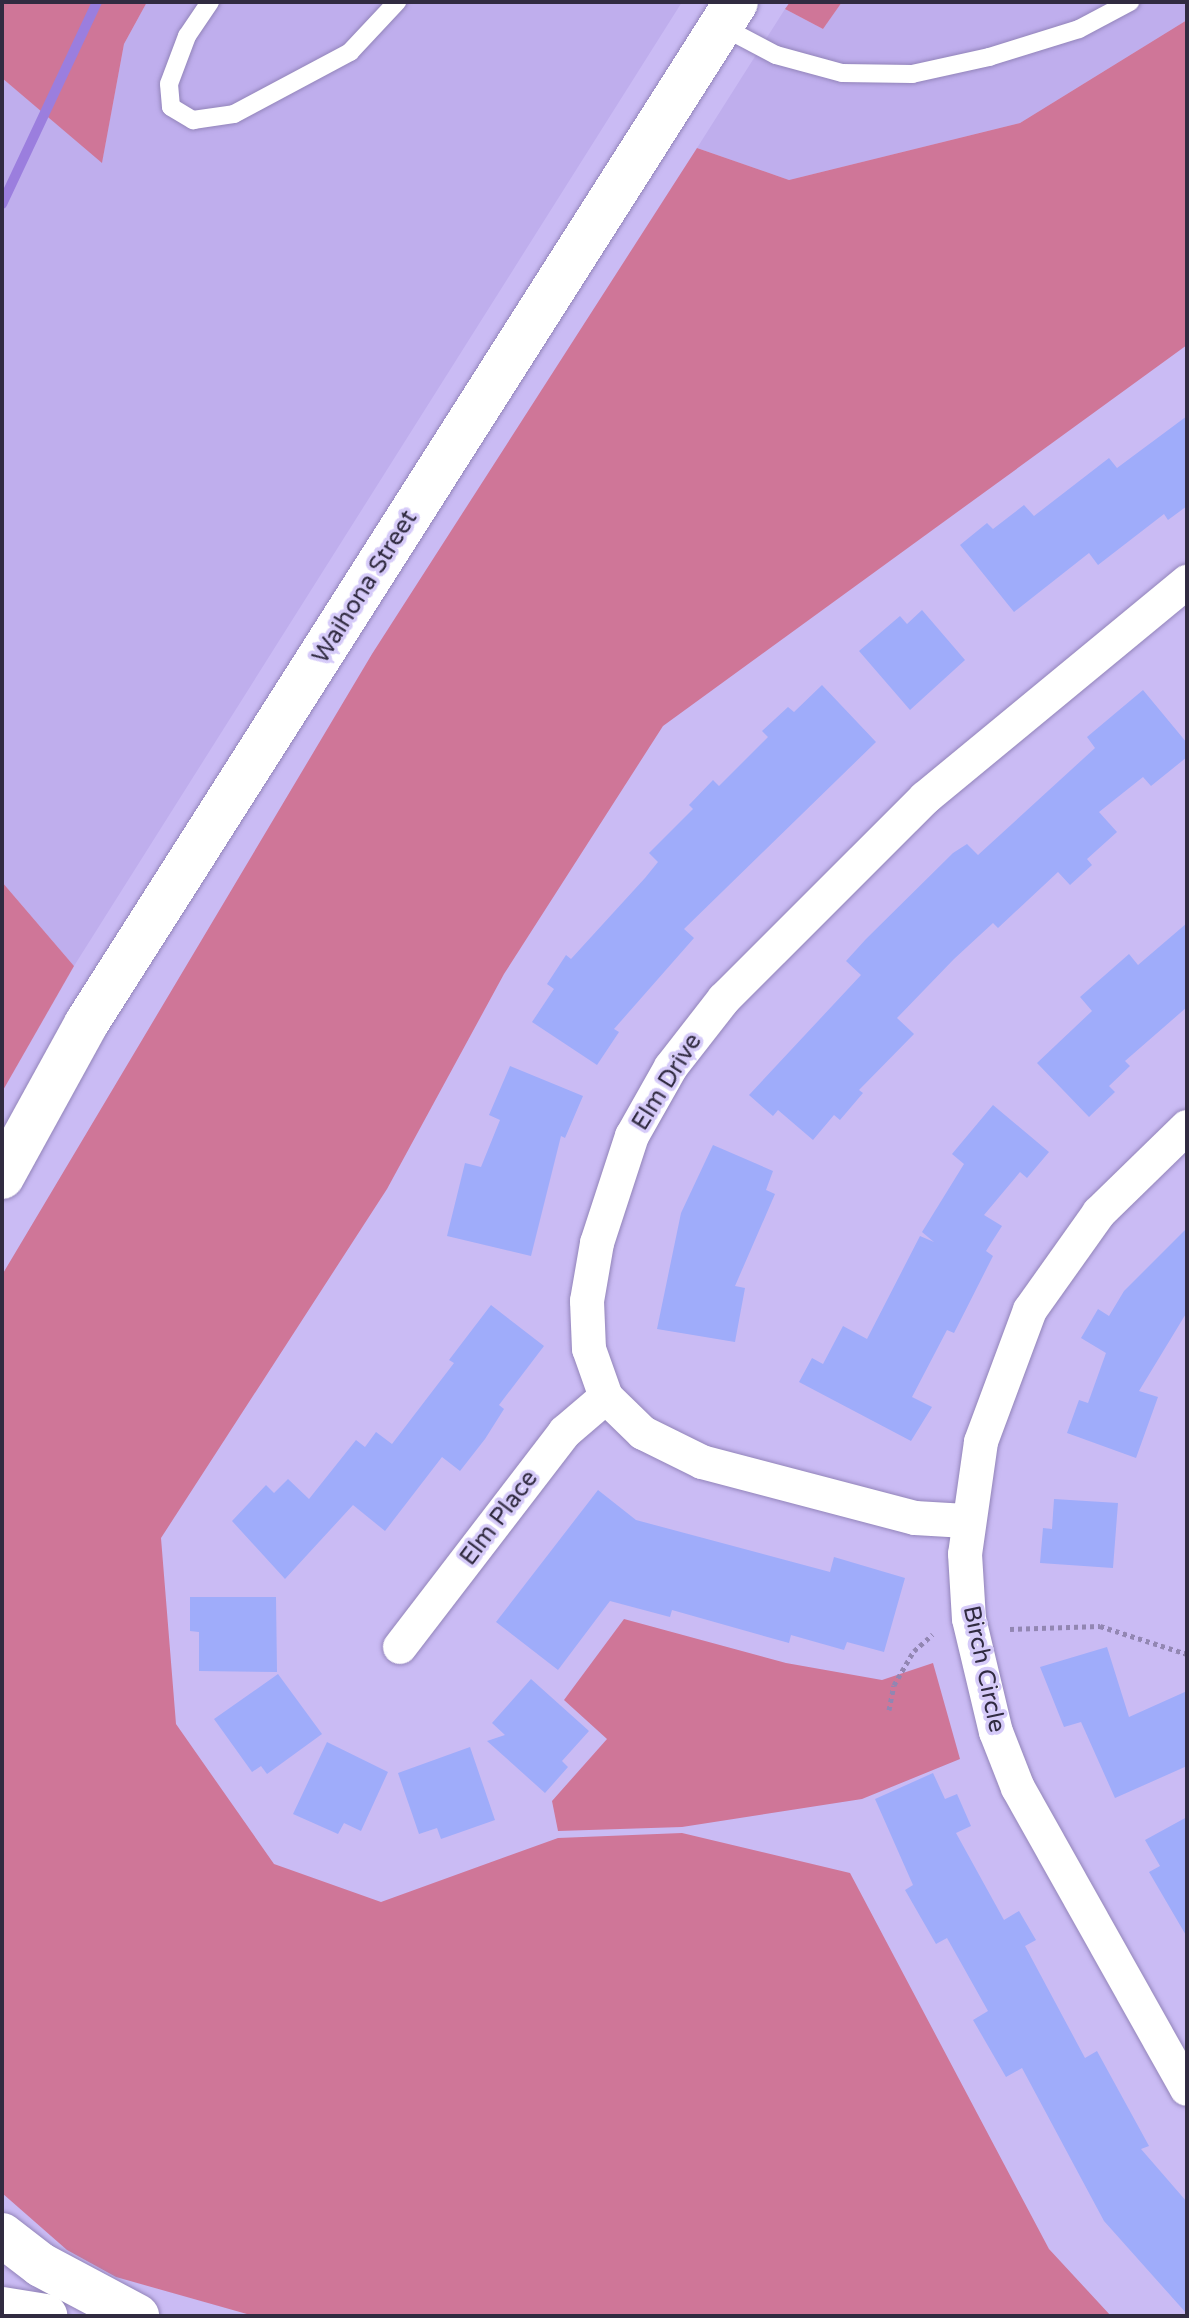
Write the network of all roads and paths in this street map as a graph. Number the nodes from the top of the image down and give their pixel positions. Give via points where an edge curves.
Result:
1 (210, 2) edge
2 (397, 2) edge
3 (1130, 2) edge
4 (728, 14) edge
5 (1187, 582) edge
6 (1187, 1127) edge
7 (2, 1177) edge
8 (606, 1397) junction
9 (966, 1521) junction
10 (1010, 1629) dead end
11 (933, 1634) dead end
12 (400, 1647) dead end
13 (1187, 1654) edge
14 (889, 1710) dead end
15 (1187, 2089) edge
16 (2, 2235) edge
17 (2, 2309) edge
18 (45, 2316) edge
19 (137, 2316) edge

1 - 2 lane via 187,36 169,84 171,107 193,120 234,114 350,52
3 - 4 lane via 1079,29 912,74 842,73 776,55
4 - 7 street, Waihona Street via 86,1024
5 - 8 street, Elm Drive via 925,798 756,965 679,1056 632,1136 597,1243 587,1327 593,1366
6 - 9 street, Birch Circle via 1099,1213 1030,1310 981,1442
8 - 9 street, Elm Drive via 643,1433 687,1456 915,1518
8 - 12 street, Elm Place via 565,1432
9 - 15 street, Birch Circle via 969,1619 996,1732 1018,1788
10 - 13 path via 1100,1626
11 - 14 path via 894,1685
16 - 19 street via 41,2265
17 - 18 street

